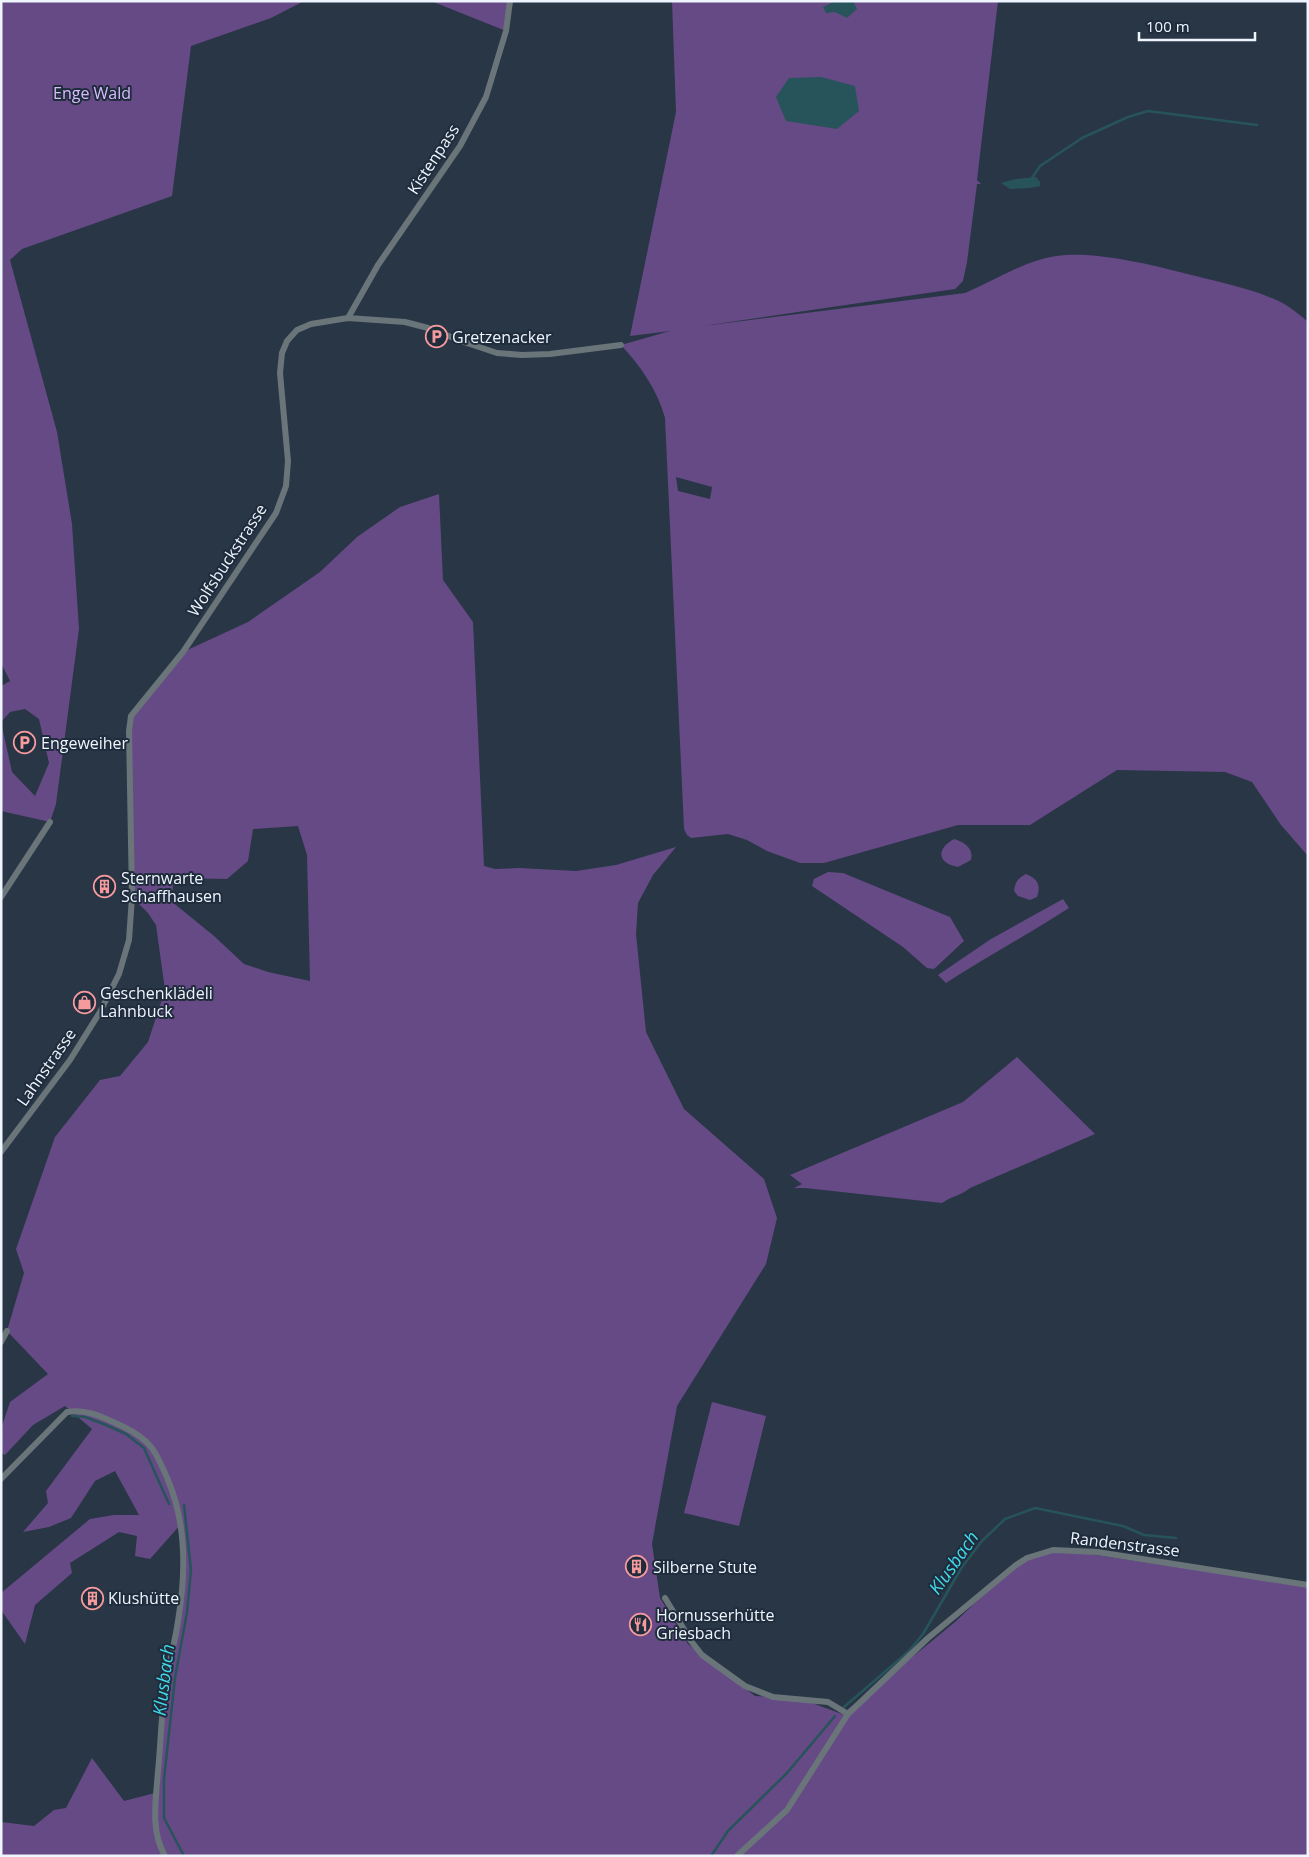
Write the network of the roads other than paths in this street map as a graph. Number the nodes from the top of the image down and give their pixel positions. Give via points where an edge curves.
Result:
1 (510, 1) edge
2 (348, 318) junction
3 (621, 345) dead end
4 (50, 822) dead end
5 (1, 897) edge
6 (129, 940) joint
7 (1, 1152) edge
8 (7, 1331) dead end
9 (1, 1342) edge
10 (1, 1479) edge
11 (1308, 1585) edge
12 (665, 1598) dead end
13 (848, 1714) junction
14 (165, 1856) edge
15 (737, 1856) edge

1 - 2 street, Kistenpass via 506,30 482,105 460,146 378,265
2 - 3 street, Wolfsbuckstrasse via 405,322 497,353 550,354
2 - 6 street, Wolfsbuckstrasse via 311,324 297,330 287,341 280,373 288,461 286,486 276,513 183,652 131,716 128,730 132,896
4 - 5 street
6 - 7 street, Lahnstrasse via 119,974 100,1012 70,1060
8 - 9 street
10 - 14 street via 62,1416 73,1410 86,1412 139,1435 152,1446 162,1465 182,1523 184,1572 179,1621 165,1685 155,1815 158,1844
11 - 13 street, Randenstrasse via 1098,1552 1068,1549 1040,1553 1016,1565 928,1638
12 - 13 street via 702,1655 745,1686 773,1698 828,1702
13 - 15 street, Randenstrasse via 787,1810

